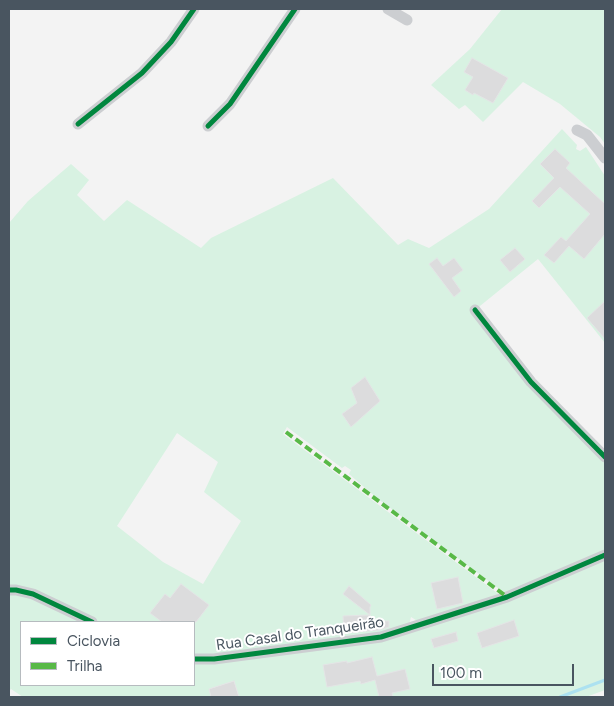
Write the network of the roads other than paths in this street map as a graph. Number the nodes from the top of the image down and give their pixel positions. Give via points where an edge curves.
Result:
1 (194, 9) edge
2 (295, 9) edge
3 (388, 9) edge
4 (406, 20) dead end
5 (78, 124) dead end
6 (208, 126) dead end
7 (578, 130) dead end
8 (605, 158) edge
9 (475, 310) dead end
10 (605, 457) edge
11 (605, 555) edge
12 (9, 590) edge
13 (90, 621) edge
14 (195, 659) edge

1 - 5 street via 171,42 142,74
2 - 6 street via 230,104
3 - 4 street
7 - 8 street
9 - 10 street via 531,382
11 - 14 street, Rua Casal do Tranqueirão via 507,597 382,637
12 - 13 street via 33,594

